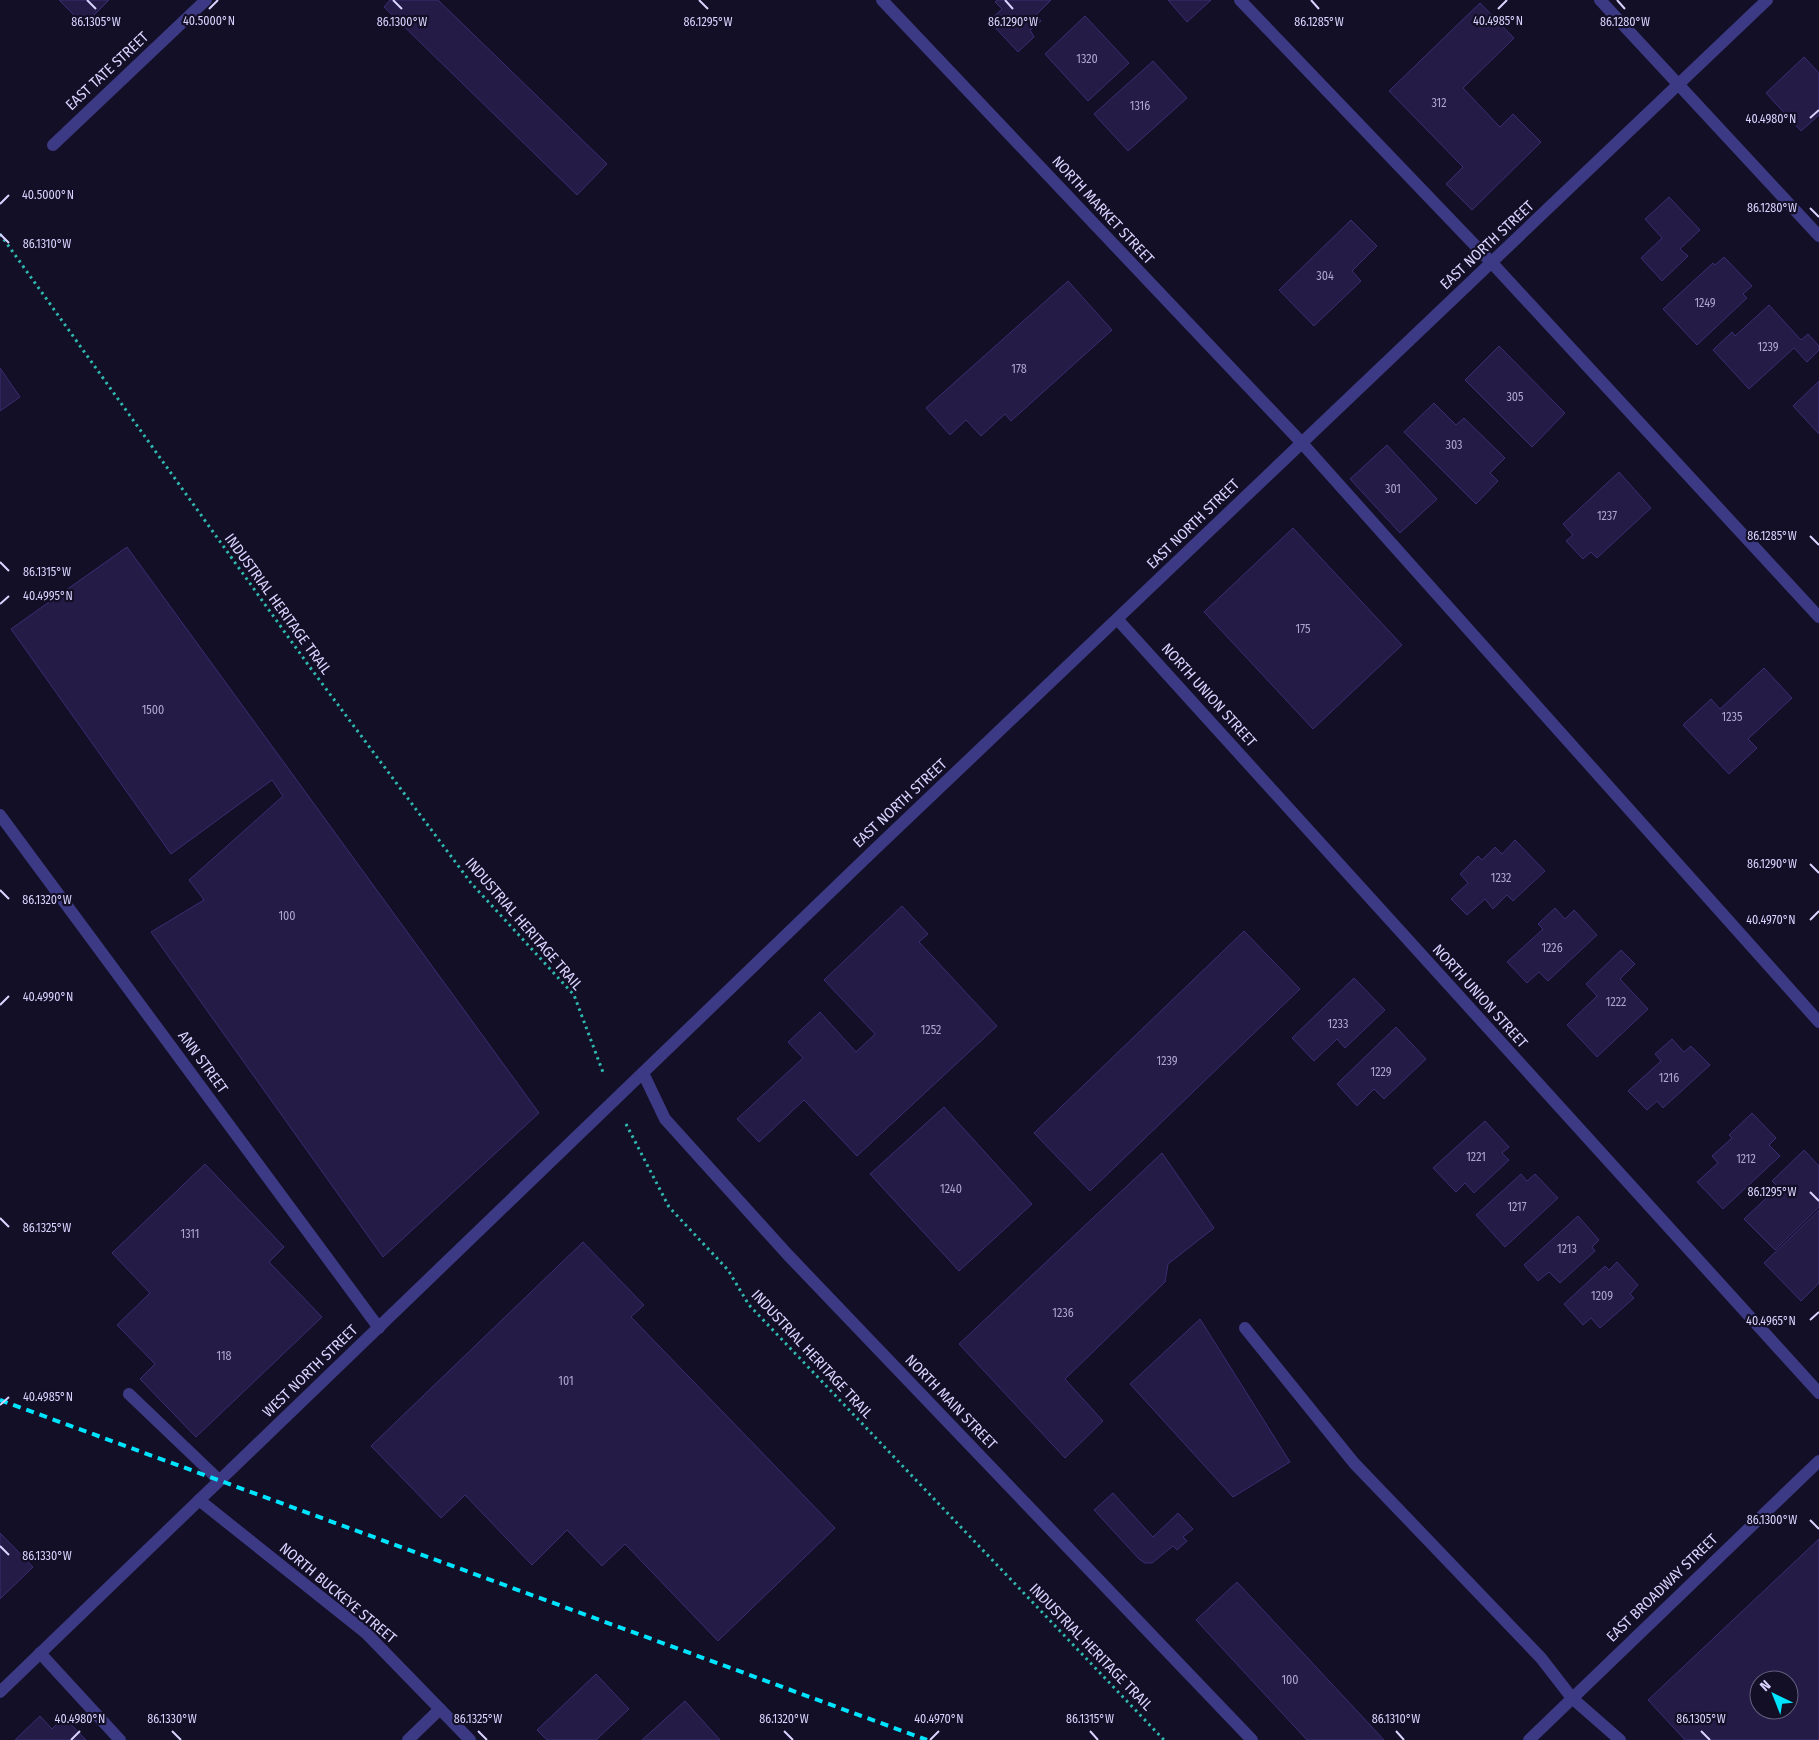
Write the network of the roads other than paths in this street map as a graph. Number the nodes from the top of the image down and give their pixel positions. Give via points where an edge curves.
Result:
1 (206, 0) edge
2 (882, 0) edge
3 (1240, 0) edge
4 (1600, 0) edge
5 (1767, 0) edge
6 (1680, 84) junction
7 (53, 145) dead end
8 (1819, 236) edge
9 (1492, 263) junction
10 (1301, 442) junction
11 (1819, 617) edge
12 (1118, 620) junction
13 (0, 815) edge
14 (1819, 1022) edge
15 (643, 1073) junction
16 (379, 1328) junction
17 (1245, 1328) dead end
18 (1819, 1393) edge
19 (130, 1394) dead end
20 (1819, 1461) edge
21 (219, 1480) junction
22 (199, 1500) junction
23 (40, 1653) junction
24 (0, 1692) edge
25 (1572, 1698) junction
26 (440, 1709) junction
27 (120, 1740) edge
28 (408, 1740) edge
29 (470, 1740) edge
30 (1252, 1740) edge
31 (1528, 1740) edge
32 (1620, 1740) edge

1 - 7 street, EAST TATE STREET
2 - 10 street, NORTH MARKET STREET
3 - 9 street
4 - 6 street
5 - 6 street, EAST NORTH STREET
6 - 8 street
6 - 9 street, EAST NORTH STREET
9 - 10 street, EAST NORTH STREET
9 - 11 street
10 - 12 street, EAST NORTH STREET
10 - 14 street, NORTH MARKET STREET
12 - 15 street, EAST NORTH STREET
12 - 18 street, NORTH UNION STREET
13 - 16 street, ANN STREET
15 - 16 street, WEST NORTH STREET
15 - 30 street, NORTH MAIN STREET via 665,1119 788,1255
16 - 21 street, WEST NORTH STREET
17 - 25 street via 1354,1463 1541,1658
19 - 21 street
20 - 25 street, EAST BROADWAY STREET
21 - 22 street, WEST NORTH STREET
22 - 23 street, WEST NORTH STREET
22 - 26 street, NORTH BUCKEYE STREET via 366,1633
23 - 24 street, WEST NORTH STREET
23 - 27 street
25 - 31 street, EAST BROADWAY STREET
25 - 32 street
26 - 28 street
26 - 29 street, NORTH BUCKEYE STREET

